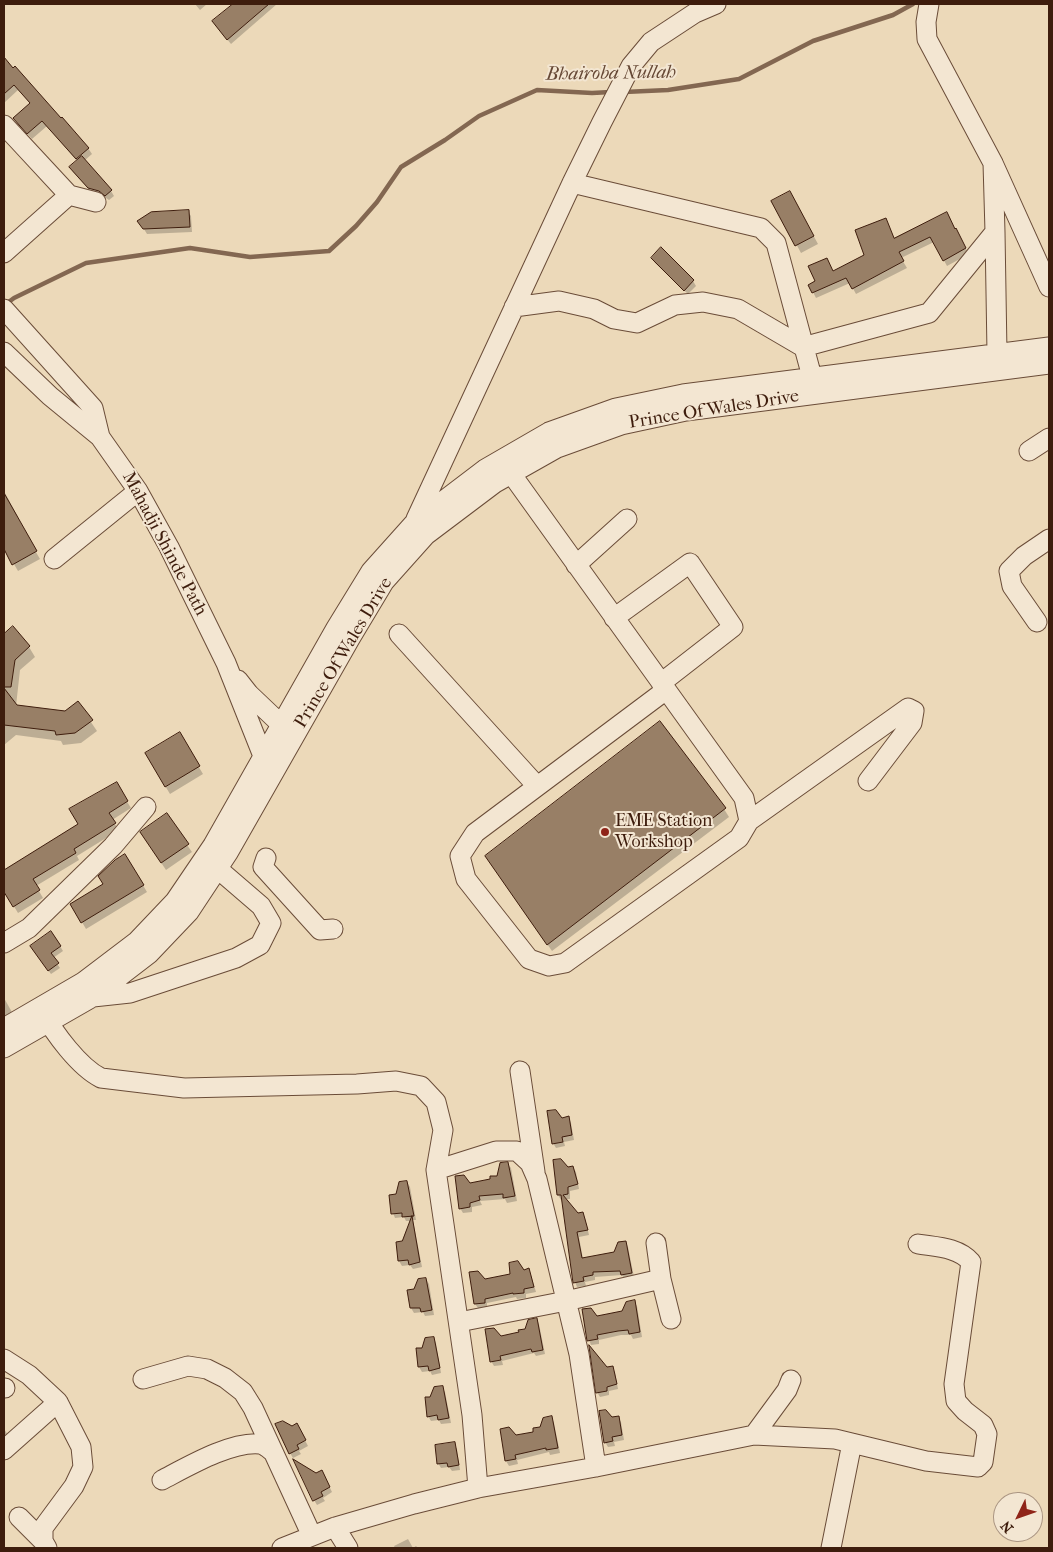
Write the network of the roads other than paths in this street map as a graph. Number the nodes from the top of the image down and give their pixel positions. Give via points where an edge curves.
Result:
1 (716, 4) edge
2 (928, 4) edge
3 (4, 125) edge
4 (993, 163) junction
5 (572, 183) junction
6 (68, 195) junction
7 (96, 202) dead end
8 (994, 232) junction
9 (4, 253) edge
10 (1049, 287) edge
11 (514, 308) junction
12 (5, 310) edge
13 (803, 347) junction
14 (1049, 347) edge
15 (4, 352) edge
16 (997, 353) junction
17 (1049, 364) edge
18 (10, 369) edge
19 (812, 377) junction
20 (100, 437) junction
21 (1049, 438) edge
22 (1029, 451) dead end
23 (506, 466) junction
24 (138, 491) junction
25 (627, 519) dead end
26 (420, 529) junction
27 (1049, 539) edge
28 (54, 559) dead end
29 (576, 565) junction
30 (614, 618) junction
31 (1037, 622) dead end
32 (399, 634) dead end
33 (226, 664) junction
34 (663, 686) junction
35 (288, 731) junction
36 (271, 760) junction
37 (868, 781) dead end
38 (537, 786) junction
39 (146, 807) dead end
40 (749, 821) junction
41 (266, 858) dead end
42 (218, 869) junction
43 (296, 904) junction
44 (271, 922) junction
45 (333, 929) dead end
46 (4, 943) edge
47 (92, 997) junction
48 (44, 1015) junction
49 (4, 1028) edge
50 (4, 1048) edge
51 (520, 1071) dead end
52 (436, 1170) junction
53 (535, 1175) junction
54 (656, 1243) dead end
55 (918, 1244) dead end
56 (661, 1279) junction
57 (566, 1301) junction
58 (671, 1319) dead end
59 (459, 1322) junction
60 (4, 1359) edge
61 (143, 1379) dead end
62 (791, 1380) dead end
63 (58, 1402) junction
64 (754, 1434) junction
65 (852, 1443) junction
66 (4, 1450) edge
67 (273, 1452) junction
68 (596, 1467) junction
69 (162, 1480) dead end
70 (478, 1488) junction
71 (19, 1517) dead end
72 (335, 1527) junction
73 (312, 1536) junction
74 (45, 1545) edge
75 (282, 1548) edge
76 (348, 1548) edge
77 (831, 1548) edge

1 - 5 street via 695,13 651,42 631,66
2 - 4 street via 927,39
3 - 6 street
4 - 8 street
4 - 10 street
5 - 11 street
5 - 13 street via 761,228 776,243
6 - 7 street
6 - 9 street
8 - 13 street via 928,313
8 - 16 street
11 - 13 street via 559,301 637,323 675,305 703,302 738,308
11 - 26 street
12 - 20 street via 93,408
13 - 19 street
14 - 16 street, Prince Of Wales Drive
15 - 18 street, Mahadji Shinde Path
16 - 19 street, Prince Of Wales Drive
17 - 23 street, Prince Of Wales Drive via 686,411 621,425
18 - 20 street, Mahadji Shinde Path
19 - 23 street, Prince Of Wales Drive via 683,394 616,408 550,432
20 - 24 street, Mahadji Shinde Path
21 - 22 street
23 - 26 street, Prince Of Wales Drive via 485,469
23 - 29 street
24 - 28 street
24 - 33 street, Mahadji Shinde Path
25 - 29 street
26 - 35 street, Prince Of Wales Drive via 370,571
27 - 31 street via 1024,556 1009,572 1012,586
29 - 30 street
30 - 34 street
30 - 34 street via 690,563 733,627
32 - 38 street
33 - 35 street, Mahadji Shinde Path via 249,694
33 - 36 street, Mahadji Shinde Path
34 - 38 street
34 - 40 street via 744,798
35 - 36 street, Prince Of Wales Drive
36 - 42 street, Prince Of Wales Drive
36 - 48 street, Prince Of Wales Drive via 175,901 137,941
37 - 40 street via 912,723 914,711 908,708
38 - 40 street via 475,833 460,856 466,879 529,959 549,966 565,963 739,838
39 - 46 street via 113,846 29,928
41 - 43 street via 263,867
42 - 44 street via 261,906
42 - 47 street, Prince Of Wales Drive via 189,912 156,947
43 - 44 street
43 - 45 street via 320,930
44 - 47 street via 260,945 236,958 130,993
47 - 48 street, Prince Of Wales Drive
48 - 49 street, Prince Of Wales Drive
48 - 50 street, Prince Of Wales Drive
48 - 52 street via 84,1068 101,1078 184,1088 396,1081 421,1086 436,1102 443,1130
51 - 53 street
52 - 53 street via 496,1151 517,1151 530,1163
52 - 59 street
53 - 57 street
54 - 56 street
55 - 65 street via 946,1248 965,1255 971,1262 954,1384 956,1401 983,1424 988,1434 983,1462 978,1467 926,1461
56 - 57 street
56 - 58 street
57 - 59 street
57 - 68 street via 579,1354
59 - 70 street
60 - 63 street via 29,1375
61 - 67 street via 188,1366 207,1369 225,1378 243,1392
62 - 64 street via 788,1390
63 - 66 street
63 - 74 street via 81,1447 82,1467 74,1486 43,1528
64 - 65 street
64 - 68 street
65 - 77 street
67 - 69 street via 262,1444 241,1444 195,1462
67 - 73 street
68 - 70 street
70 - 72 street
71 - 74 street
72 - 73 street
72 - 76 street
73 - 75 street

